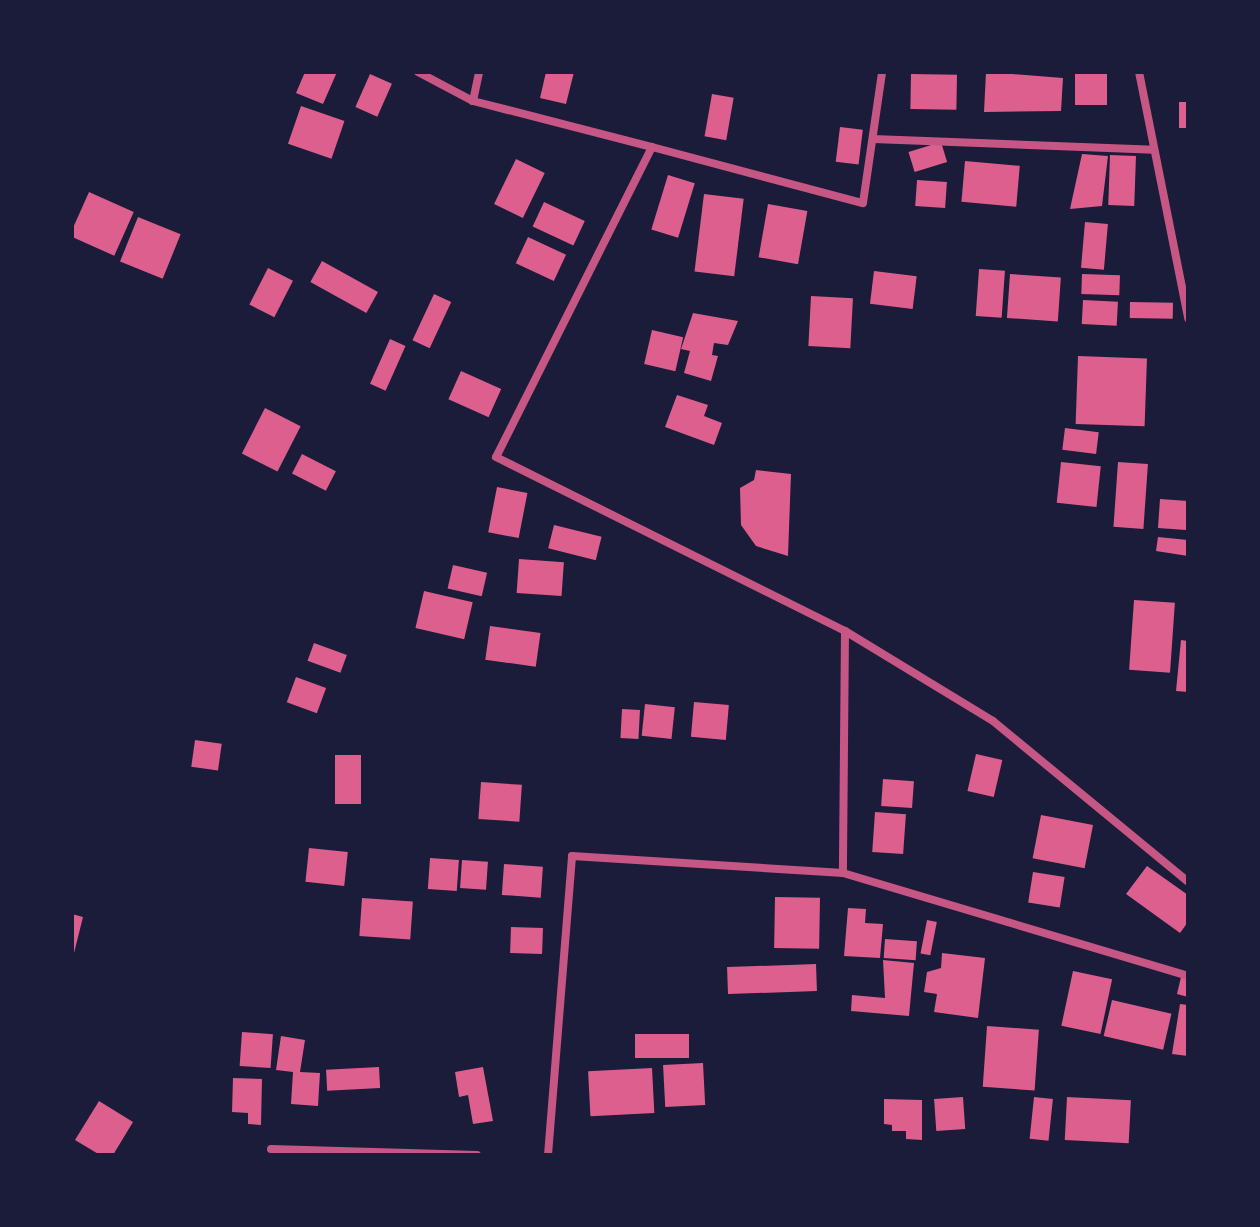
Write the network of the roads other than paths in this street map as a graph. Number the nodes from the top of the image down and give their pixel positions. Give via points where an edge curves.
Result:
1 (418, 72) edge
2 (479, 72) edge
3 (882, 72) edge
4 (1139, 72) edge
5 (473, 101) junction
6 (873, 139) junction
7 (652, 147) junction
8 (1154, 150) junction
9 (1188, 318) edge
10 (845, 631) junction
11 (843, 873) junction
12 (1188, 882) edge
13 (1188, 976) edge
14 (271, 1149) dead end
15 (477, 1155) edge
16 (548, 1155) edge

1 - 5 street
2 - 5 street
3 - 6 street
4 - 8 street
5 - 7 street
6 - 7 street via 863,203
6 - 8 street
7 - 10 street via 496,457
8 - 9 street
10 - 11 street
10 - 12 street via 993,721
11 - 13 street
11 - 16 street via 572,856
14 - 15 street

